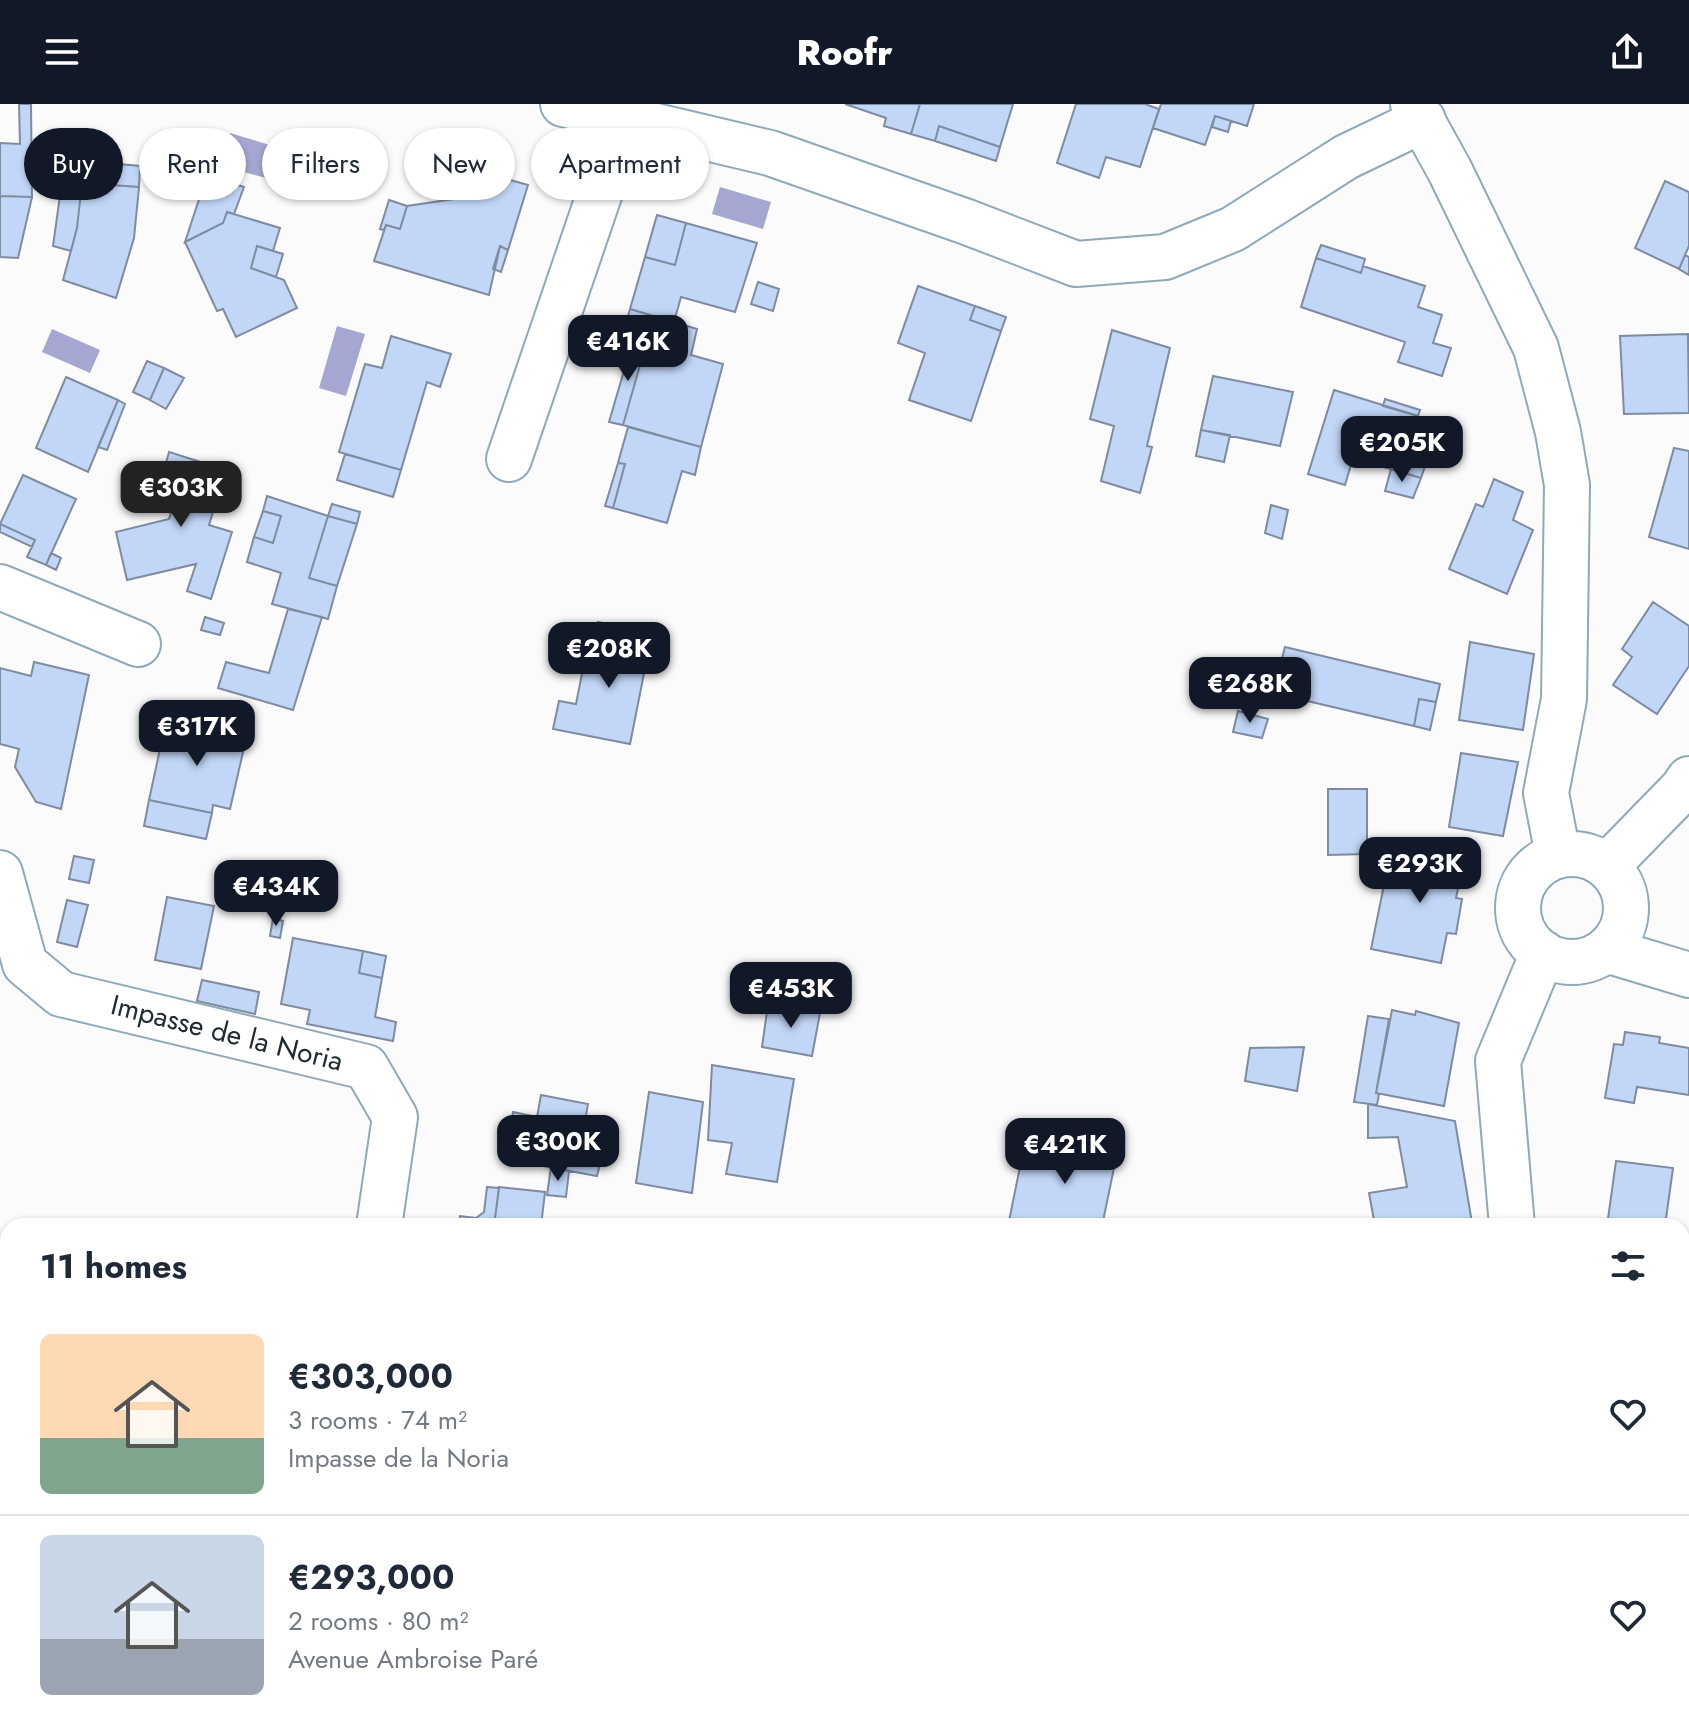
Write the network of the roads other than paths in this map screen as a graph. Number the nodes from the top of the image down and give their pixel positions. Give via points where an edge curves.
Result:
1 (563, 104) edge
2 (1418, 112) edge
3 (625, 119) junction
4 (509, 459) dead end
5 (0, 587) edge
6 (138, 644) dead end
7 (1689, 779) edge
8 (1558, 855) junction
9 (1607, 866) junction
10 (0, 873) edge
11 (1606, 950) junction
12 (1543, 953) junction
13 (1689, 975) edge
14 (380, 1218) edge
15 (1511, 1218) edge

1 - 3 street
2 - 3 street via 1233,229 1165,257 1076,264 770,153
2 - 8 street via 1536,348 1558,432 1567,485 1564,699 1546,793
3 - 4 street
5 - 6 street
7 - 9 street
8 - 9 street via 1593,857
8 - 12 street via 1529,875 1518,909 1530,942
9 - 11 street via 1625,892 1627,908 1617,939
10 - 14 street, Impasse de la Noria via 25,964 61,994 366,1067 395,1117
11 - 12 street via 1575,962
11 - 13 street
12 - 15 street via 1498,1061

